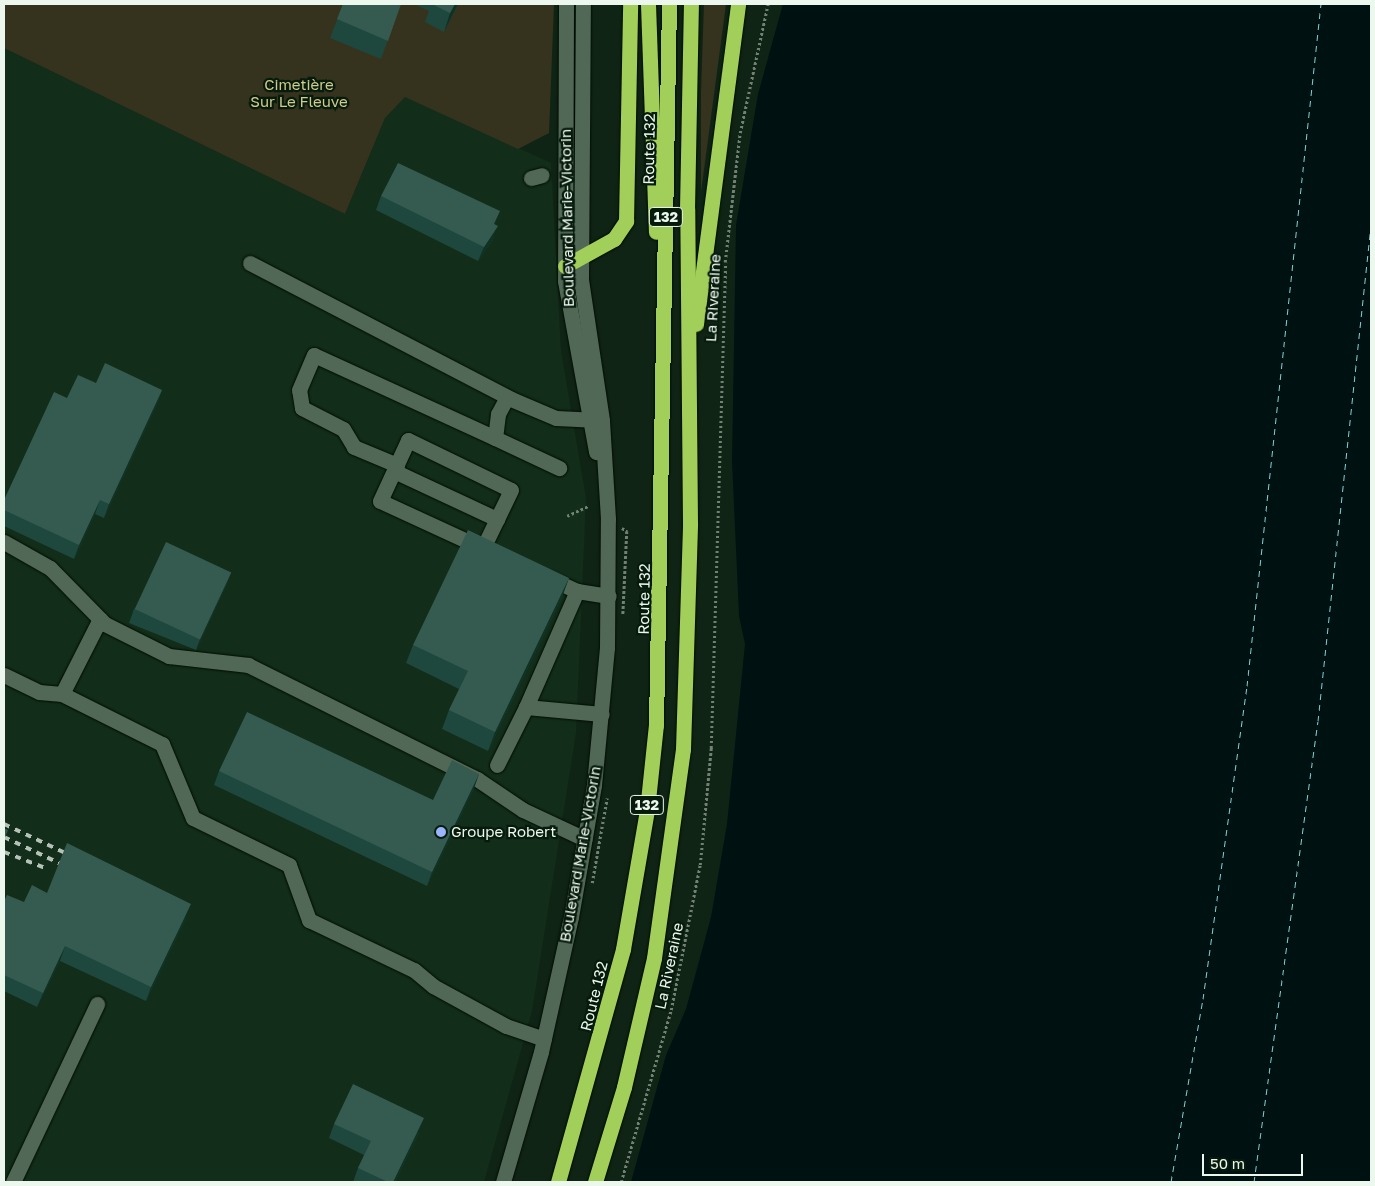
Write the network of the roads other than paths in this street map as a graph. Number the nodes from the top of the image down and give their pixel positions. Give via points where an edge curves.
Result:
1 (566, 4) edge
2 (583, 4) edge
3 (630, 4) edge
4 (648, 4) edge
5 (669, 4) edge
6 (691, 4) edge
7 (738, 4) edge
8 (565, 154) junction
9 (582, 155) junction
10 (565, 180) junction
11 (582, 181) junction
12 (582, 238) junction
13 (598, 244) junction
14 (581, 255) junction
15 (250, 263) dead end
16 (565, 274) junction
17 (581, 280) junction
18 (689, 370) junction
19 (507, 397) junction
20 (663, 418) junction
21 (596, 421) junction
22 (495, 438) junction
23 (395, 468) junction
24 (559, 468) dead end
25 (497, 519) junction
26 (4, 542) edge
27 (484, 548) junction
28 (500, 556) edge
29 (533, 571) edge
30 (577, 591) junction
31 (609, 596) junction
32 (100, 619) junction
33 (4, 675) edge
34 (62, 694) junction
35 (526, 707) junction
36 (602, 714) junction
37 (497, 765) dead end
38 (585, 839) junction
39 (97, 1004) dead end
40 (544, 1039) junction
41 (13, 1182) edge
42 (503, 1182) edge
43 (558, 1182) edge
44 (595, 1182) edge

1 - 8 street, Boulevard Marie-Victorin
2 - 9 street, Boulevard Marie-Victorin
3 - 13 highway via 627,215 618,235
4 - 20 highway
5 - 20 highway, Route 132 / 132
6 - 18 highway, 132 via 686,209
7 - 18 highway
8 - 9 street
8 - 10 street, Boulevard Marie-Victorin
9 - 11 street, Boulevard Marie-Victorin
10 - 11 street
10 - 16 street, Boulevard Marie-Victorin
11 - 12 street, Boulevard Marie-Victorin
12 - 13 highway
12 - 14 street, Boulevard Marie-Victorin
13 - 14 highway
14 - 16 highway
14 - 17 street, Boulevard Marie-Victorin
15 - 19 street
16 - 17 street
16 - 21 street, Boulevard Marie-Victorin
17 - 21 street, Boulevard Marie-Victorin
18 - 44 highway, 132 via 686,692 678,805 649,986
19 - 21 street via 556,418
19 - 22 street via 498,414
20 - 43 highway, Route 132 / 132 via 661,646 647,810 615,984
21 - 31 street, Boulevard Marie-Victorin via 608,519
22 - 23 street via 314,355 299,390 302,408 343,429 354,447
22 - 24 street
23 - 25 street
23 - 25 street via 408,440 511,490
23 - 27 street via 380,501
25 - 27 street
26 - 32 street via 50,568
27 - 28 street
29 - 30 street
30 - 31 street
30 - 35 street
31 - 36 street, Boulevard Marie-Victorin
32 - 34 street
32 - 38 street via 169,656 248,665 477,779 522,810
33 - 34 street via 39,692
34 - 40 street via 162,744 193,818 289,865 309,920 414,970 433,986 506,1026
35 - 36 street
35 - 37 street
36 - 38 street, Boulevard Marie-Victorin
38 - 40 street, Boulevard Marie-Victorin
39 - 41 street
40 - 42 street, Boulevard Marie-Victorin

